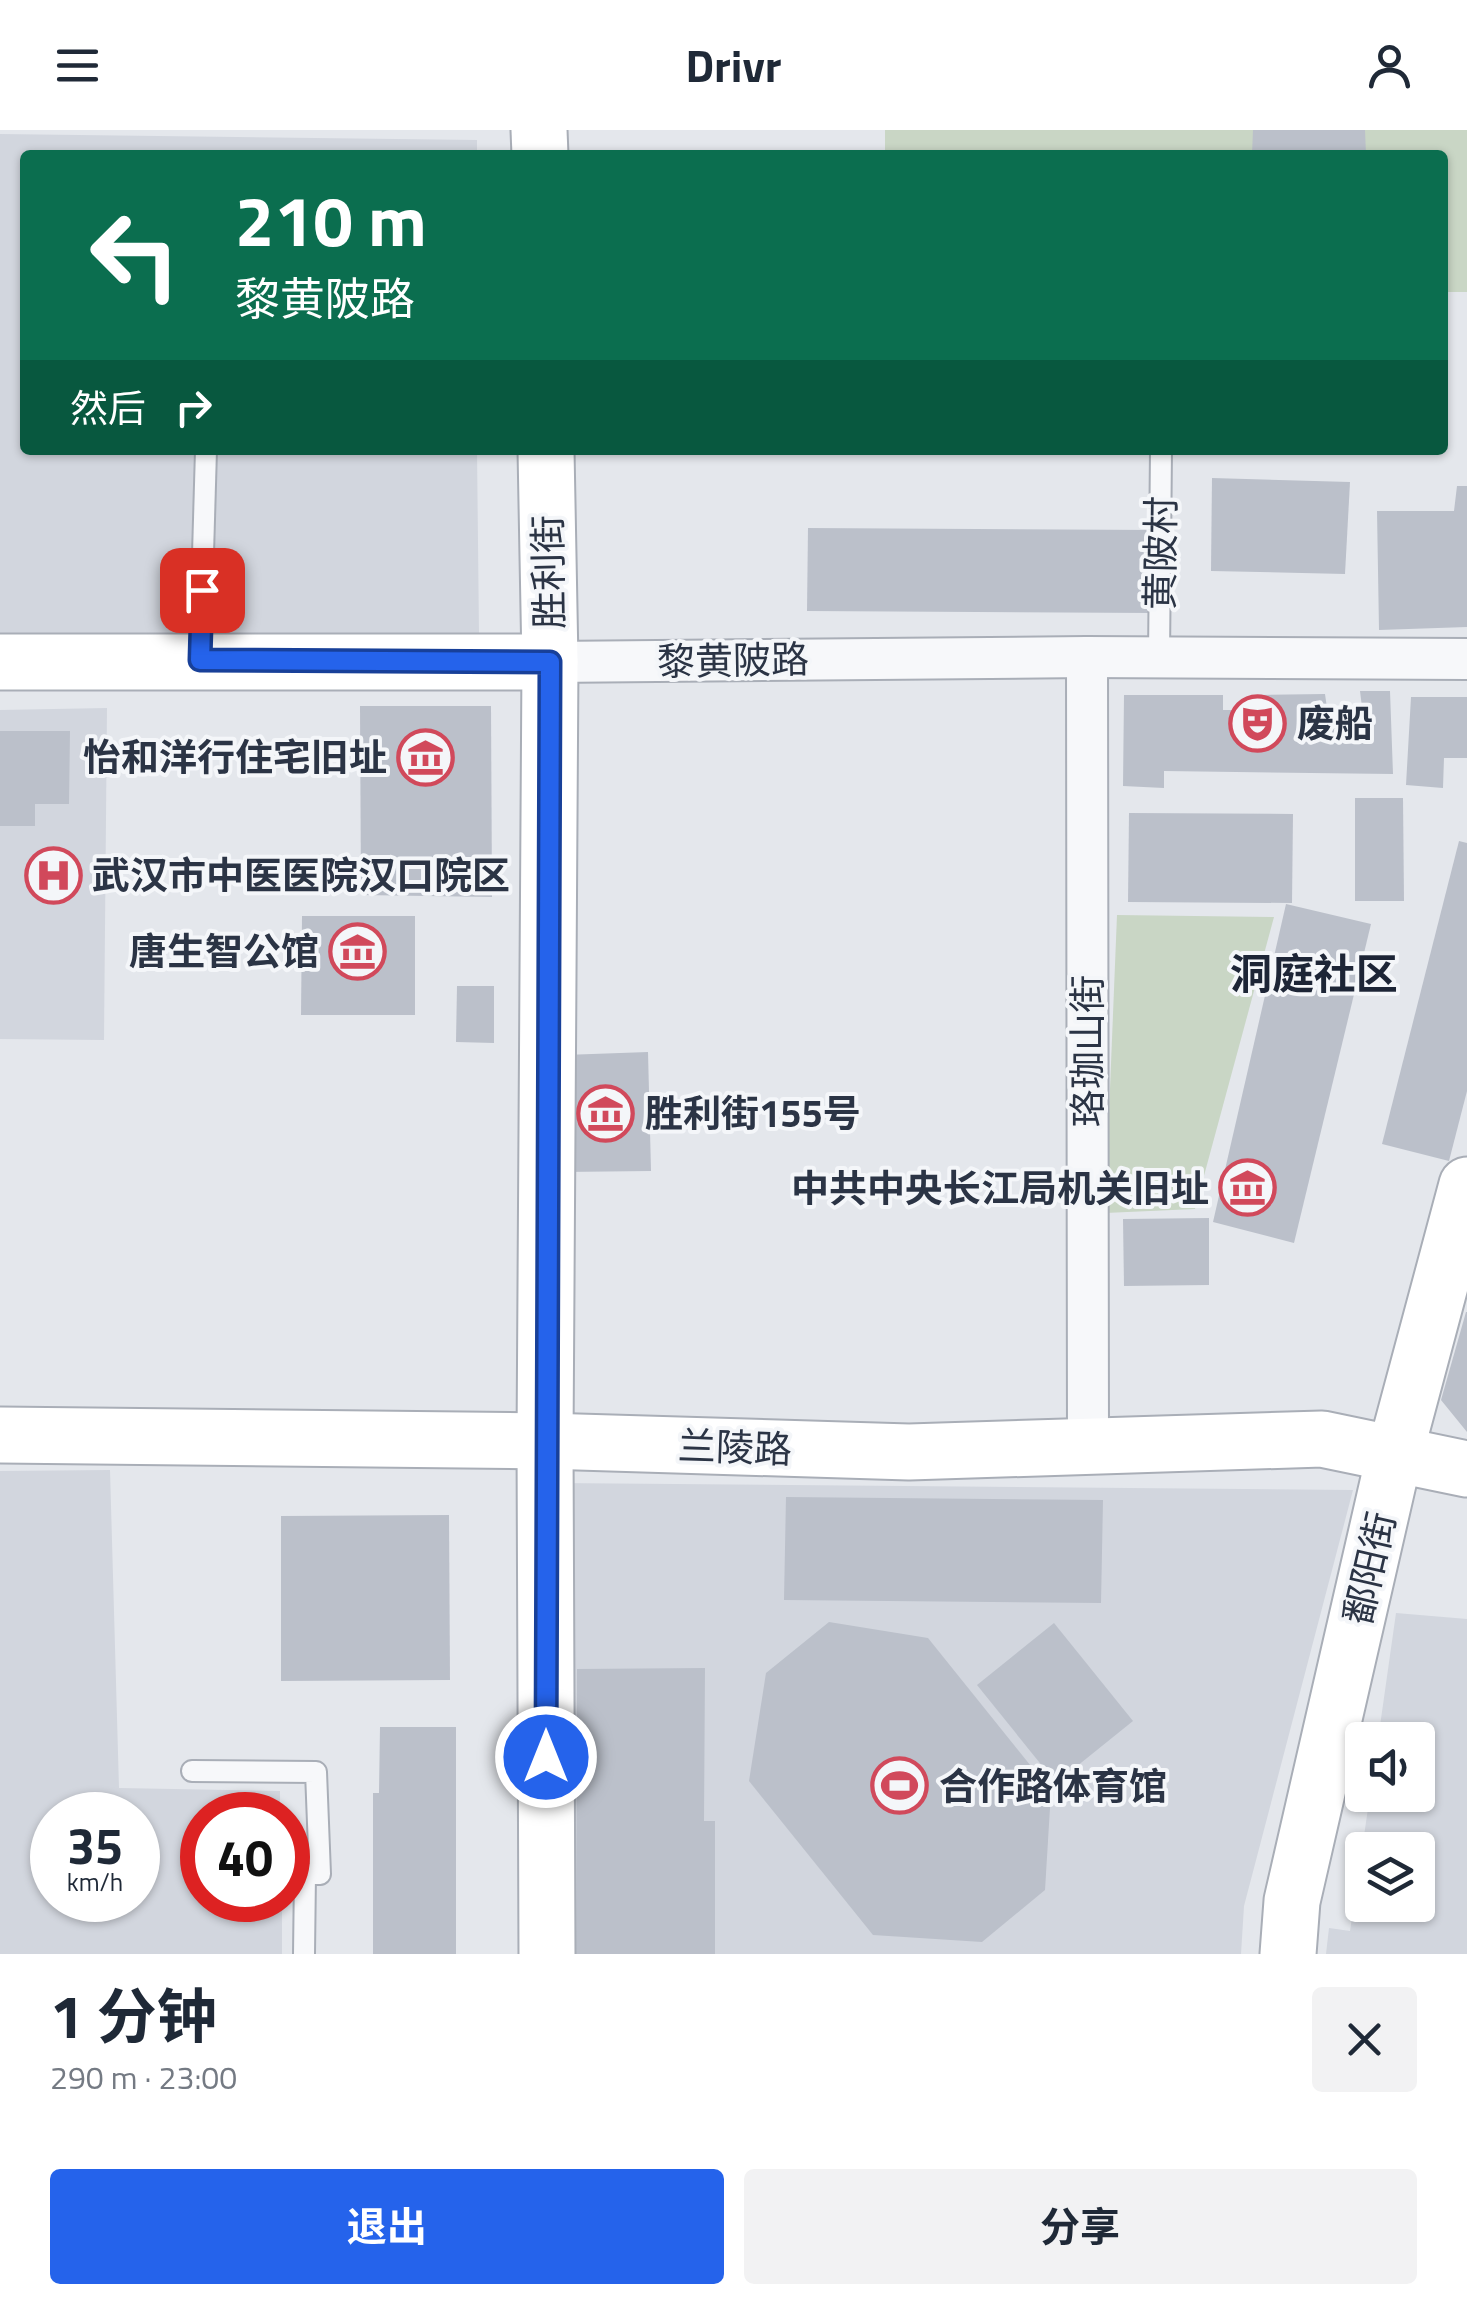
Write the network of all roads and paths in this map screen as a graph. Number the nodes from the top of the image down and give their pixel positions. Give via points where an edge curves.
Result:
1 (206, 455) edge
2 (546, 455) edge
3 (1162, 455) edge
4 (1087, 657) junction
5 (1159, 657) junction
6 (1467, 658) edge
7 (200, 660) junction
8 (0, 662) edge
9 (550, 662) junction
10 (1467, 1185) edge
11 (0, 1435) edge
12 (545, 1441) junction
13 (1088, 1446) junction
14 (1394, 1457) junction
15 (1467, 1469) edge
16 (192, 1771) dead end
17 (304, 1954) edge
18 (546, 1954) edge
19 (1288, 1954) edge

1 - 7 lane
2 - 9 street, 胜利街
3 - 5 lane, 黄陂村
4 - 5 street, 黎黄陂路
4 - 9 street, 黎黄陂路
4 - 13 street, 珞珈山街
5 - 6 street, 黎黄陂路
7 - 8 street, 黎黄陂路
7 - 9 street, 黎黄陂路
9 - 12 street, 胜利街
10 - 14 street, 鄱阳街
11 - 12 street, 兰陵路
12 - 13 street, 兰陵路 via 910,1452
12 - 18 street, 胜利街
13 - 14 street, 兰陵路 via 1322,1439
14 - 15 street, 兰陵路
14 - 19 street, 鄱阳街 via 1292,1901
16 - 17 lane via 316,1772 320,1874 306,1874

